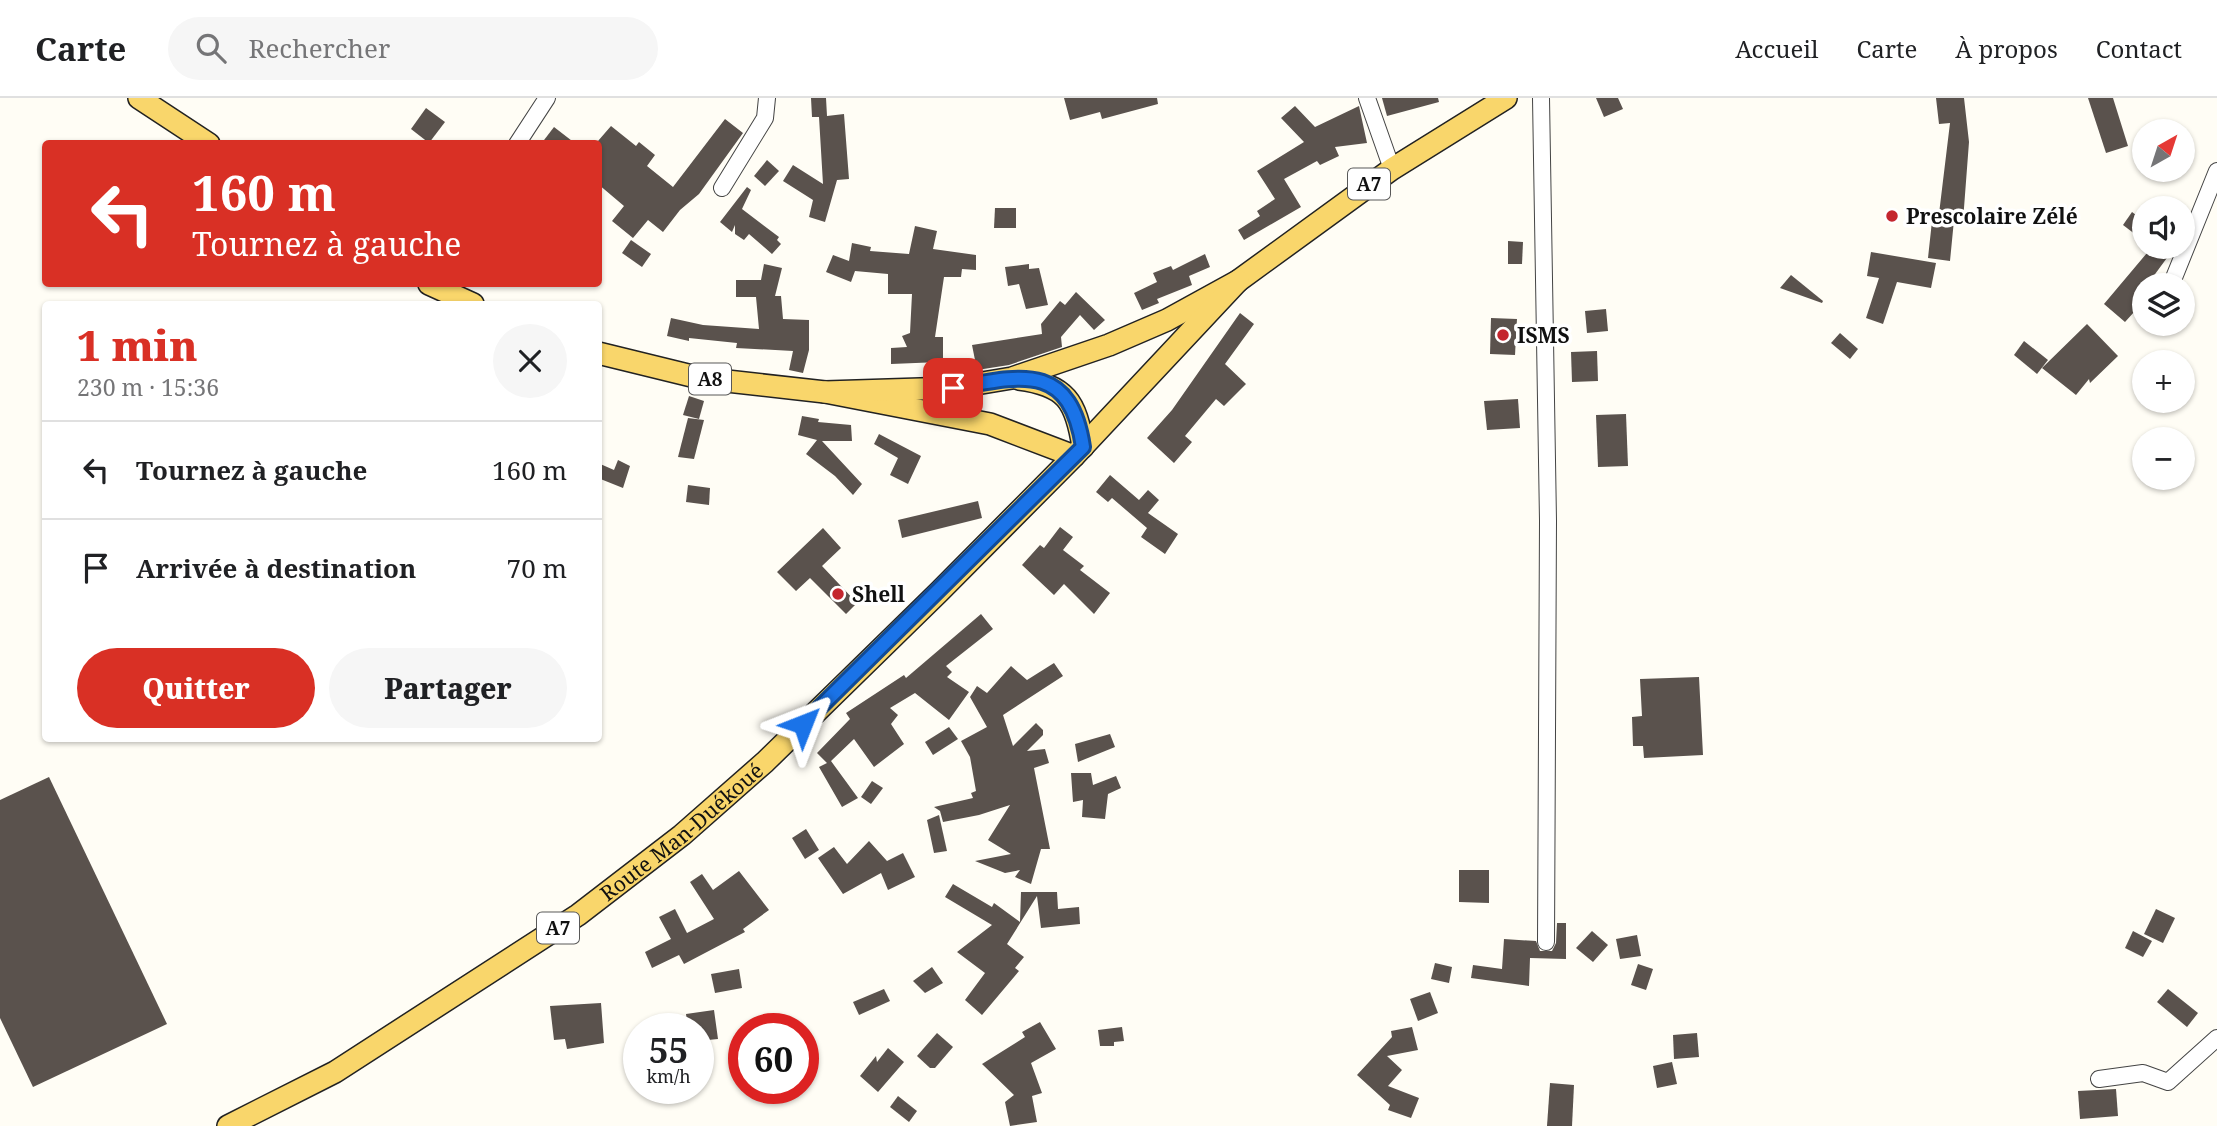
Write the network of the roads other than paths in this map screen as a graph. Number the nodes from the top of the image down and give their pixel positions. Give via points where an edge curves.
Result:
1 (139, 98) edge
2 (547, 98) edge
3 (767, 98) edge
4 (1367, 98) edge
5 (1506, 98) edge
6 (1541, 98) edge
7 (203, 140) edge
8 (520, 140) edge
9 (1392, 169) junction
10 (2217, 171) edge
11 (722, 188) dead end
12 (2176, 273) edge
13 (1238, 281) junction
14 (436, 287) edge
15 (466, 301) edge
16 (602, 354) edge
17 (1012, 378) junction
18 (825, 392) junction
19 (1079, 451) junction
20 (1546, 942) dead end
21 (2217, 1038) edge
22 (2099, 1079) dead end
23 (228, 1126) edge

1 - 7 main road
2 - 8 street
3 - 11 street via 765,118
4 - 9 street
5 - 9 main road, A7
6 - 20 street via 1548,521
9 - 13 main road, A7
10 - 12 street
13 - 17 main road, A8 via 1110,345
13 - 19 main road, A7
14 - 15 main road
16 - 18 main road, A8 via 700,378
17 - 18 main road, A8 via 953,388
17 - 19 main road, A8 via 1041,381 1065,396 1079,418
18 - 19 main road, A8 via 990,424
19 - 23 main road, Route Man-Duékoué / A7 via 765,762 682,835 578,915 335,1072
21 - 22 street via 2168,1082 2143,1073

